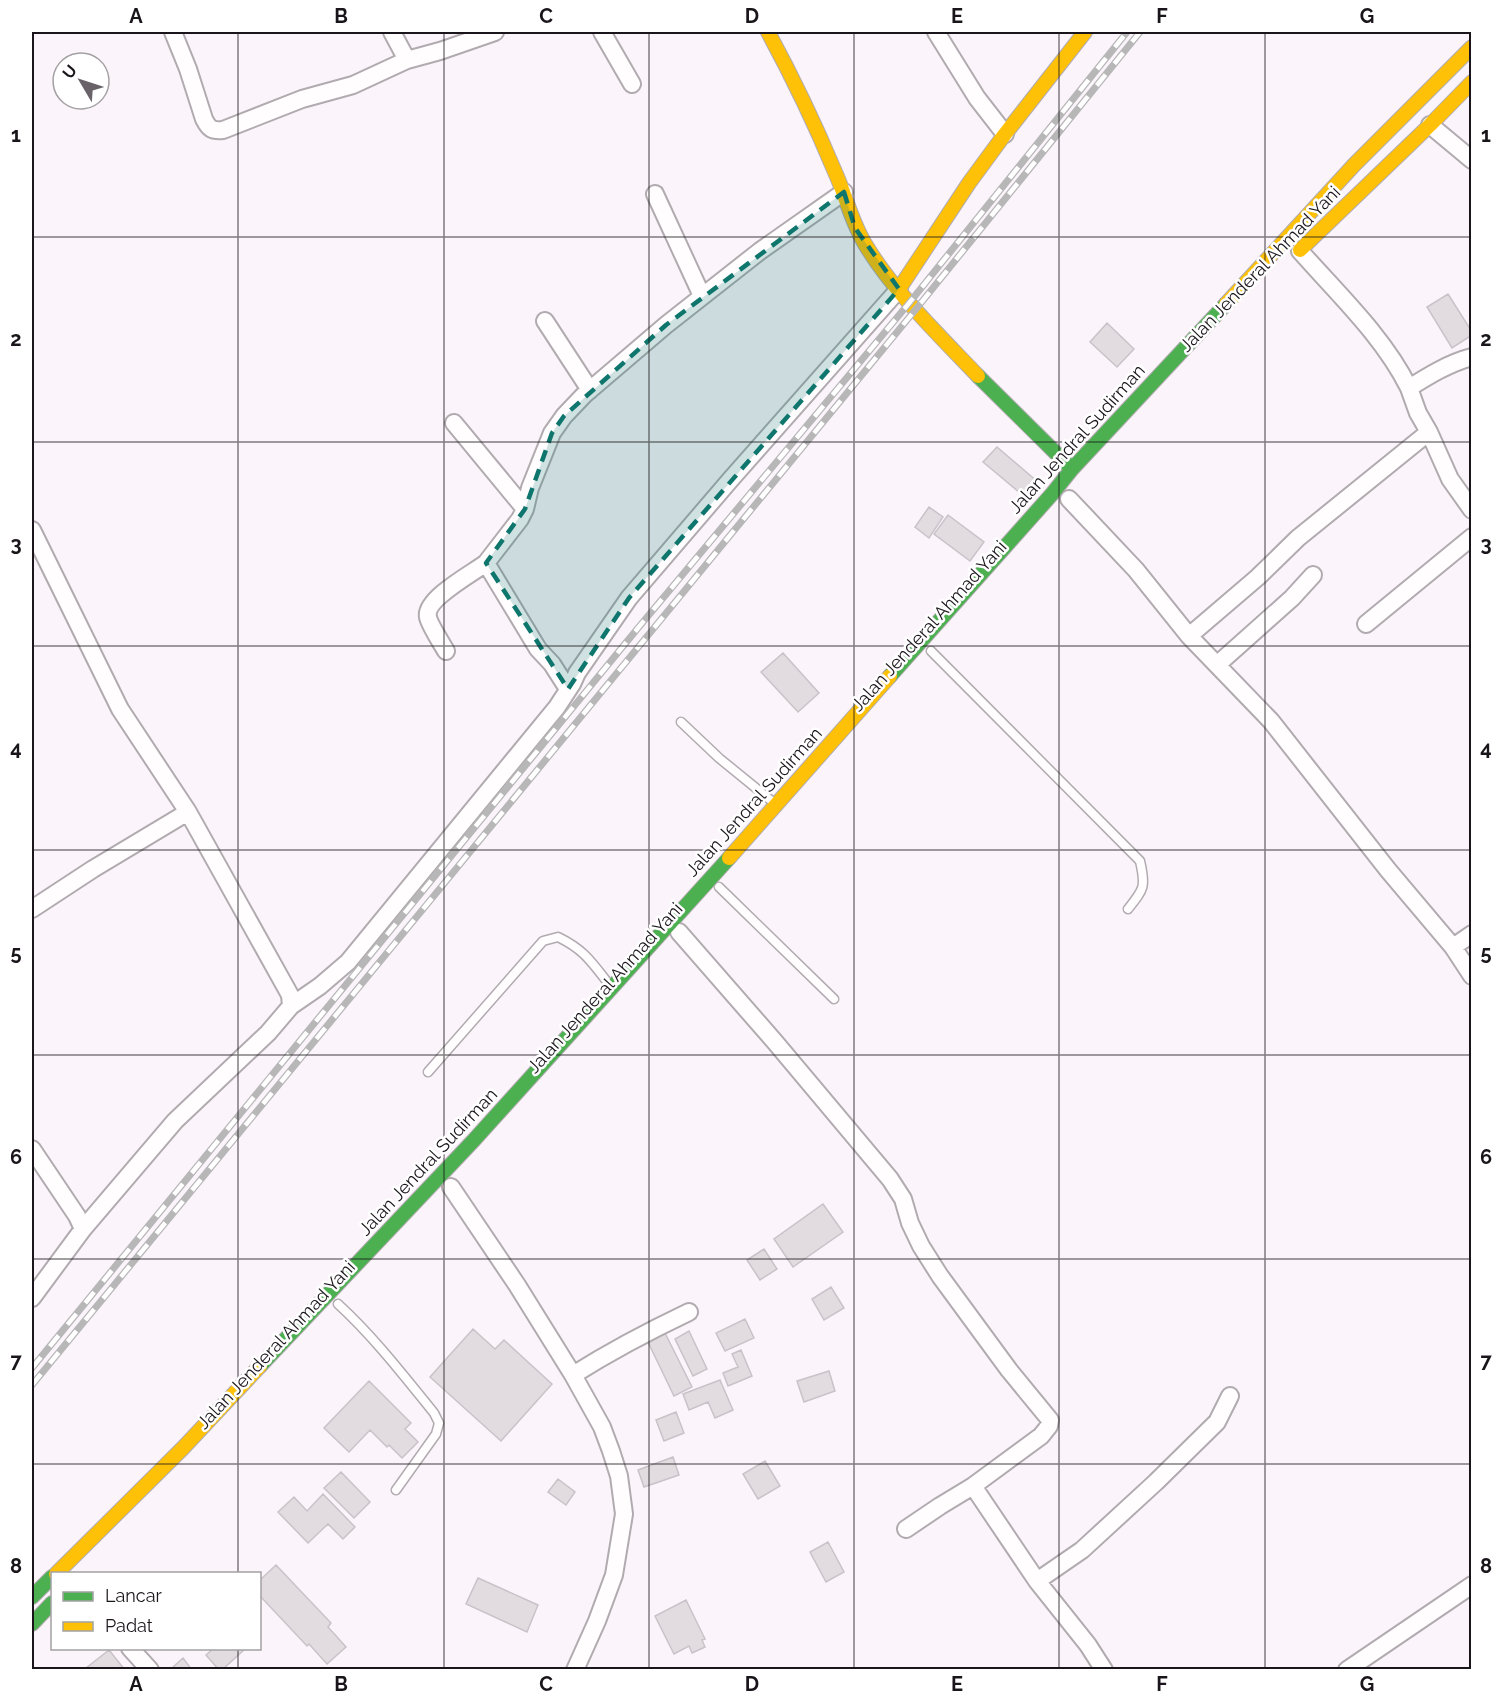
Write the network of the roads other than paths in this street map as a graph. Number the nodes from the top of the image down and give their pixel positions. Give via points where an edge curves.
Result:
1 (392, 32) edge
2 (495, 32) edge
3 (602, 32) edge
4 (768, 32) edge
5 (936, 32) edge
6 (1085, 32) edge
7 (180, 34) edge
8 (1472, 47) edge
9 (407, 60) junction
10 (1472, 82) edge
11 (632, 84) dead end
12 (1430, 125) junction
13 (1005, 134) junction
14 (1472, 160) edge
15 (844, 192) junction
16 (655, 194) dead end
17 (1295, 255) joint
18 (898, 289) junction
19 (702, 296) junction
20 (545, 321) dead end
21 (1472, 357) edge
22 (1409, 388) junction
23 (590, 390) junction
24 (454, 423) dead end
25 (1429, 432) junction
26 (1072, 470) junction
27 (1069, 498) dead end
28 (525, 509) junction
29 (1472, 510) edge
30 (32, 530) edge
31 (1472, 537) edge
32 (486, 563) junction
33 (999, 574) dead end
34 (1313, 575) dead end
35 (1366, 624) dead end
36 (953, 625) dead end
37 (1189, 636) junction
38 (446, 651) dead end
39 (926, 655) joint
40 (1218, 664) junction
41 (568, 689) junction
42 (681, 722) dead end
43 (776, 805) junction
44 (188, 812) junction
45 (719, 887) junction
46 (32, 909) edge
47 (1128, 909) dead end
48 (679, 932) junction
49 (1472, 934) edge
50 (1453, 947) junction
51 (1472, 976) edge
52 (612, 988) junction
53 (834, 999) dead end
54 (291, 1006) junction
55 (600, 1021) dead end
56 (428, 1072) dead end
57 (32, 1149) edge
58 (451, 1187) dead end
59 (83, 1229) junction
60 (32, 1298) edge
61 (338, 1304) dead end
62 (689, 1312) dead end
63 (573, 1375) junction
64 (1230, 1396) dead end
65 (973, 1486) junction
66 (396, 1490) dead end
67 (906, 1529) dead end
68 (57, 1572) edge
69 (51, 1578) edge
70 (1037, 1581) junction
71 (1472, 1585) edge
72 (32, 1598) edge
73 (51, 1604) edge
74 (32, 1624) edge
75 (132, 1650) edge
76 (150, 1670) edge
77 (575, 1670) edge
78 (1104, 1670) edge
79 (1347, 1670) edge

1 - 9 street
2 - 9 street
3 - 11 street
4 - 15 main road
5 - 13 street via 976,98
6 - 13 main road
7 - 9 street via 204,119 214,131 353,85
8 - 26 main road, Jalan Jendral Sudirman via 1354,165
10 - 12 main road, Jalan Jenderal Ahmad Yani
12 - 14 street
12 - 17 main road, Jalan Jenderal Ahmad Yani
13 - 18 main road
15 - 18 main road via 855,228
15 - 19 street
16 - 19 street
17 - 22 street via 1372,332
18 - 26 main road
18 - 41 street via 629,598
19 - 23 street
20 - 23 street
21 - 22 street
22 - 25 street
23 - 28 street via 552,433
24 - 28 street
25 - 29 street via 1450,479
25 - 37 street via 1298,538
26 - 43 main road, Jalan Jendral Sudirman
27 - 37 street via 1136,570
28 - 32 street
30 - 44 street via 120,709
31 - 35 street
32 - 38 street via 436,598 429,609 428,617
32 - 41 street via 538,649
33 - 36 main road, Jalan Jenderal Ahmad Yani
34 - 40 street
37 - 40 street
39 - 45 main road, Jalan Jenderal Ahmad Yani
39 - 47 lane via 1140,861 1143,890
40 - 50 street via 1270,721
41 - 54 street via 348,962
42 - 43 lane
43 - 52 main road, Jalan Jendral Sudirman
44 - 46 street
44 - 54 street via 290,995
45 - 48 main road, Jalan Jenderal Ahmad Yani
45 - 53 lane
48 - 55 main road, Jalan Jenderal Ahmad Yani
48 - 65 street via 890,1179 903,1198 921,1246 940,1276 1050,1420 1041,1436
49 - 50 street
50 - 51 street
52 - 56 lane via 572,943 558,937 543,941
52 - 68 main road, Jalan Jendral Sudirman via 183,1448
54 - 59 street via 175,1121
57 - 59 street
58 - 63 street
59 - 60 street
61 - 66 lane via 387,1356 439,1423 436,1434
62 - 63 street
63 - 77 street via 611,1451 624,1514 610,1589
64 - 70 street via 1217,1422 1164,1475 1082,1550
65 - 67 street
65 - 70 street
69 - 72 main road, Jalan Jendral Sudirman
70 - 78 street
71 - 79 street
73 - 74 main road
75 - 76 street

